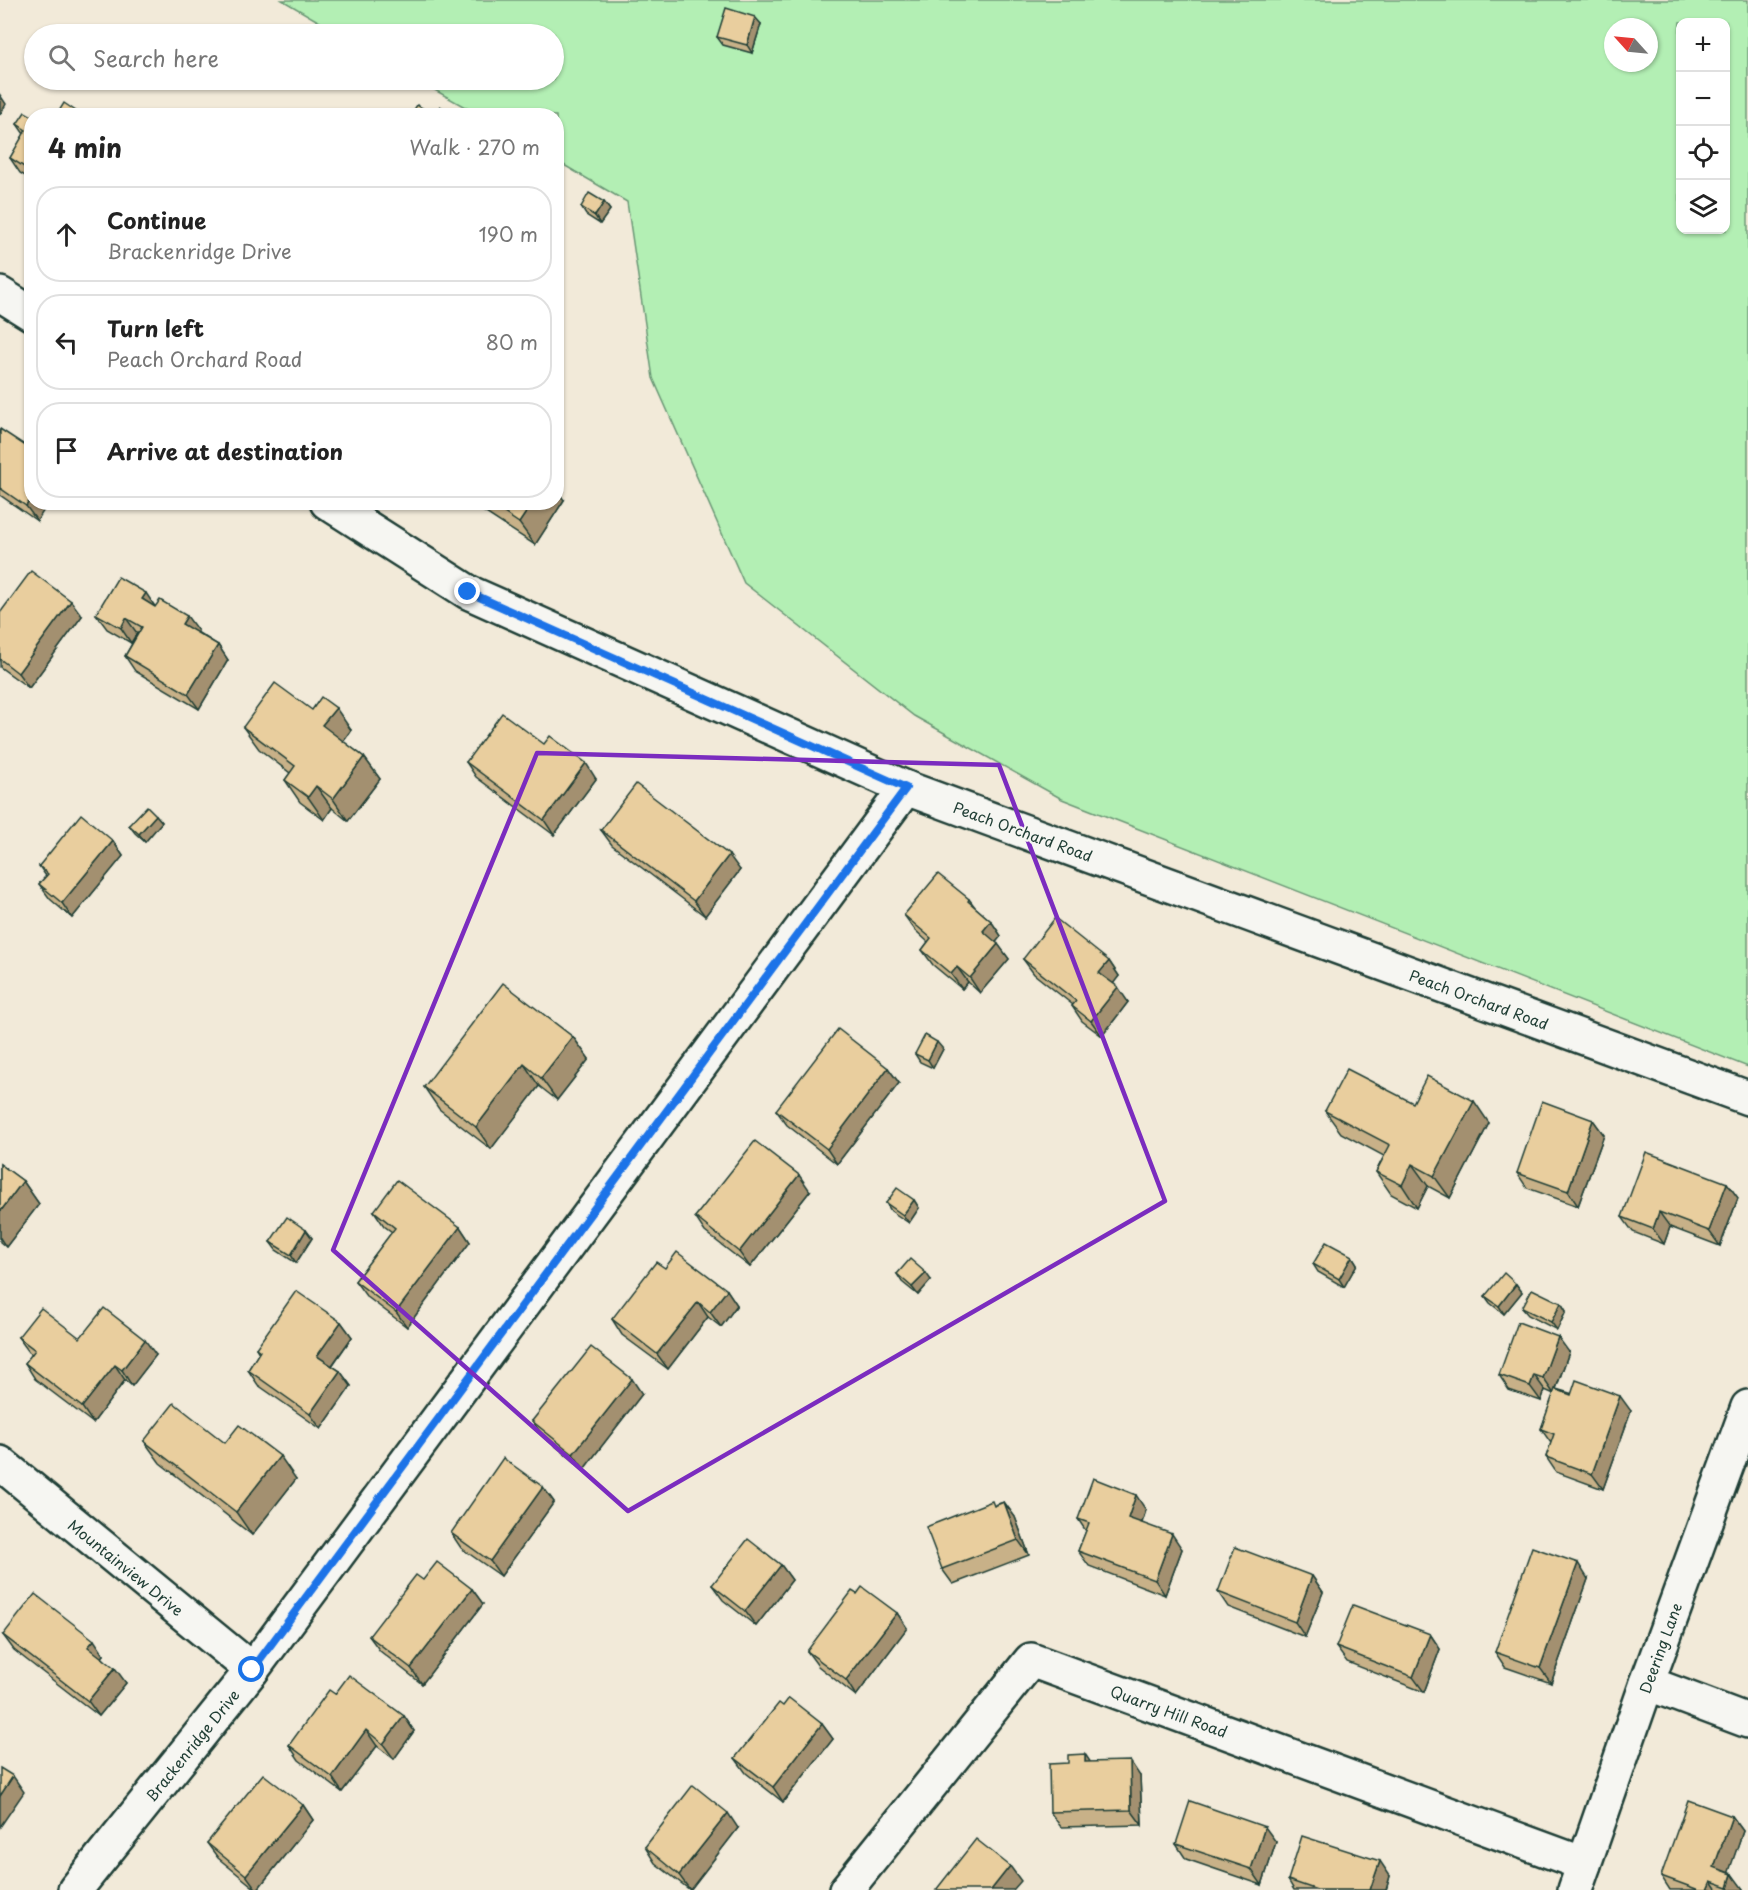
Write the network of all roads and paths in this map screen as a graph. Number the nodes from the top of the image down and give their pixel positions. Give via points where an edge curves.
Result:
1 (0, 294) edge
2 (24, 309) edge
3 (340, 510) edge
4 (906, 788) junction
5 (1748, 1098) edge
6 (1748, 1407) edge
7 (0, 1463) edge
8 (252, 1670) junction
9 (1647, 1683) junction
10 (1748, 1721) edge
11 (1579, 1877) edge
12 (75, 1890) edge
13 (846, 1890) edge

1 - 2 street
3 - 4 street, Peach Orchard Road via 468,592
4 - 5 street, Peach Orchard Road
4 - 8 street, Brackenridge Drive
6 - 9 street, Deering Lane
7 - 8 street, Mountainview Drive
8 - 12 street, Brackenridge Drive
9 - 10 street
9 - 11 street, Deering Lane
11 - 13 street, Quarry Hill Road via 1031,1660

